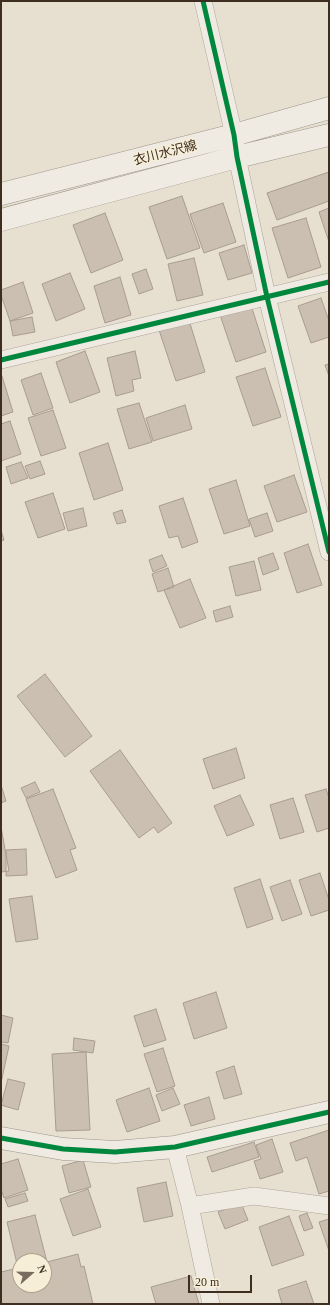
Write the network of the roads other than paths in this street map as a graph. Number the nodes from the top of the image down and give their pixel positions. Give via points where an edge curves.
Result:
1 (202, 1) edge
2 (329, 108) edge
3 (234, 135) junction
4 (329, 135) edge
5 (237, 157) junction
6 (1, 194) edge
7 (1, 220) edge
8 (329, 282) edge
9 (267, 297) junction
10 (1, 360) edge
11 (329, 552) edge
12 (329, 1112) edge
13 (1, 1138) edge
14 (175, 1147) junction
15 (190, 1206) junction
16 (329, 1206) edge
17 (211, 1304) edge

1 - 3 street
2 - 3 main road, 衣川水沢線
3 - 5 street
3 - 6 main road, 衣川水沢線
4 - 5 main road, 衣川水沢線
5 - 7 main road, 衣川水沢線
5 - 9 street
8 - 9 street
9 - 10 street
9 - 11 street
12 - 14 main road
13 - 14 main road via 63,1149 92,1151 115,1152
14 - 15 street
15 - 16 street via 254,1196
15 - 17 street

